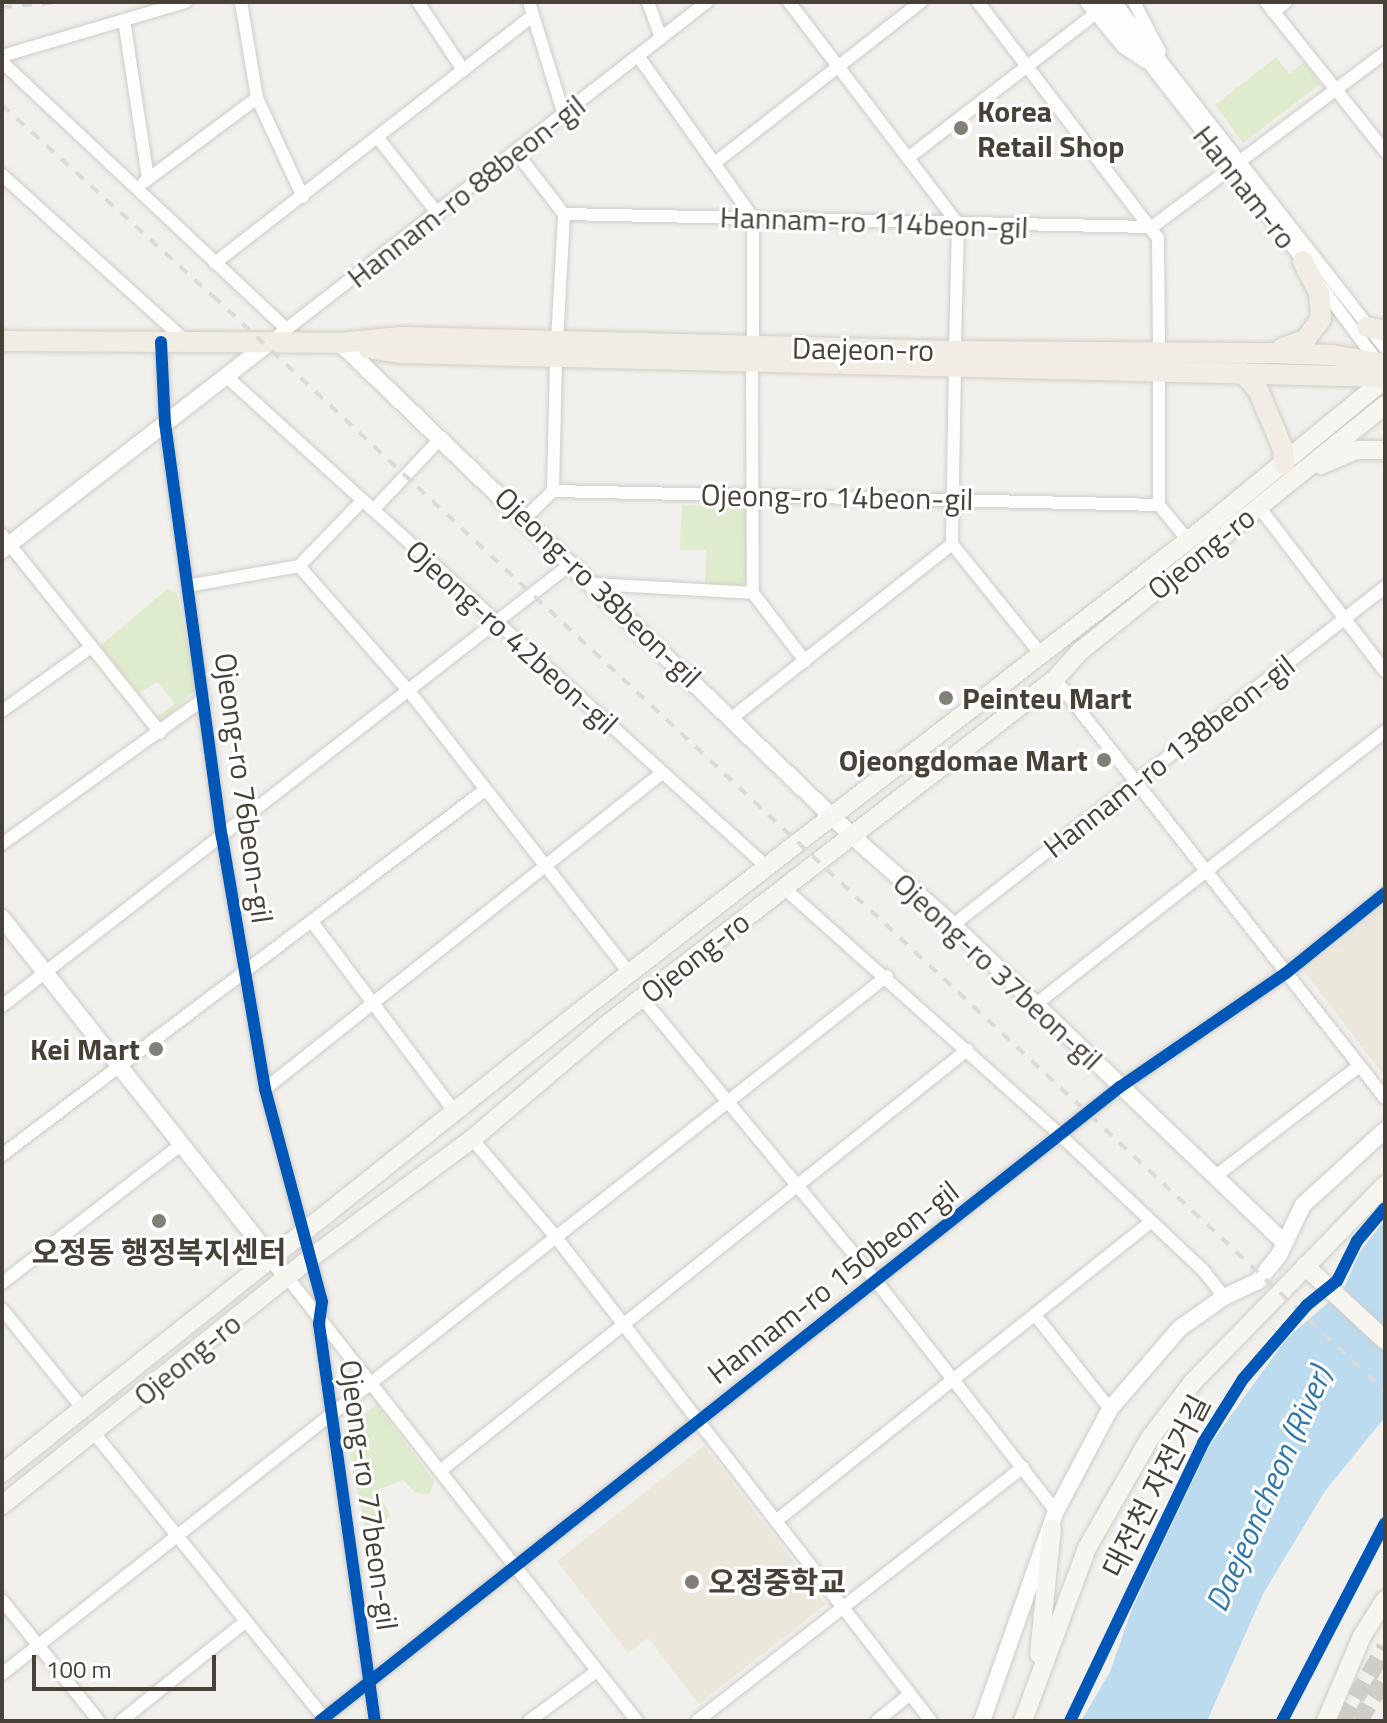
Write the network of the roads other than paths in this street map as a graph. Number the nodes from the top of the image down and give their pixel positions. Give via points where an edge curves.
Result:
1 (186, 2) edge
2 (241, 2) edge
3 (418, 2) edge
4 (648, 2) edge
5 (707, 2) edge
6 (789, 2) edge
7 (921, 2) edge
8 (978, 2) edge
9 (1086, 2) edge
10 (1115, 2) edge
11 (1134, 2) edge
12 (1286, 2) edge
13 (1270, 7) edge
14 (531, 8) edge
15 (1098, 8) edge
16 (124, 20) junction
17 (661, 38) junction
18 (1385, 53) edge
19 (638, 56) junction
20 (2, 59) edge
21 (1028, 66) junction
22 (1160, 66) junction
23 (838, 67) junction
24 (463, 70) junction
25 (1335, 91) junction
26 (257, 98) junction
27 (564, 115) junction
28 (378, 138) junction
29 (1385, 151) edge
30 (516, 152) junction
31 (908, 158) junction
32 (716, 162) junction
33 (1236, 168) junction
34 (2, 175) edge
35 (148, 178) junction
36 (136, 188) junction
37 (303, 197) junction
38 (438, 214) junction
39 (564, 214) junction
40 (753, 218) junction
41 (958, 224) junction
42 (1152, 227) junction
43 (1303, 261) junction
44 (215, 263) junction
45 (1376, 329) edge
46 (278, 336) junction
47 (2, 341) edge
48 (161, 342) junction
49 (187, 342) junction
50 (340, 343) junction
51 (557, 349) junction
52 (1270, 353) junction
53 (753, 354) junction
54 (955, 359) junction
55 (1159, 360) junction
56 (1384, 368) edge
57 (1243, 373) junction
58 (227, 377) junction
59 (1385, 405) edge
60 (165, 423) junction
61 (441, 438) junction
62 (1385, 450) edge
63 (1294, 468) junction
64 (553, 491) junction
65 (753, 495) junction
66 (953, 500) junction
67 (368, 505) junction
68 (1159, 505) junction
69 (1259, 507) junction
70 (525, 518) junction
71 (1187, 539) junction
72 (5, 544) edge
73 (952, 544) junction
74 (572, 563) junction
75 (299, 566) junction
76 (594, 584) junction
77 (187, 586) junction
78 (1385, 587) edge
79 (753, 593) junction
80 (1345, 618) junction
81 (497, 622) junction
82 (91, 647) junction
83 (1040, 653) junction
84 (805, 661) junction
85 (1385, 671) edge
86 (1055, 679) junction
87 (409, 691) junction
88 (204, 699) junction
89 (2, 711) edge
90 (733, 717) junction
91 (1385, 731) edge
92 (160, 732) junction
93 (662, 773) junction
94 (1137, 781) junction
95 (485, 790) junction
96 (835, 816) junction
97 (851, 835) junction
98 (222, 837) junction
99 (2, 844) edge
100 (545, 866) junction
101 (768, 868) junction
102 (1208, 871) junction
103 (784, 888) junction
104 (1385, 893) edge
105 (2, 918) edge
106 (312, 922) junction
107 (953, 925) junction
108 (246, 972) junction
109 (629, 973) junction
110 (1286, 973) junction
111 (44, 974) junction
112 (887, 976) junction
113 (642, 998) junction
114 (375, 1002) junction
115 (1036, 1004) junction
116 (2, 1006) edge
117 (967, 1050) junction
118 (1359, 1066) junction
119 (116, 1067) junction
120 (1120, 1087) junction
121 (265, 1089) junction
122 (727, 1097) junction
123 (1385, 1098) edge
124 (456, 1114) junction
125 (1385, 1130) edge
126 (1060, 1135) junction
127 (472, 1139) junction
128 (182, 1144) junction
129 (2, 1155) edge
130 (1217, 1175) junction
131 (1385, 1182) edge
132 (797, 1183) junction
133 (1150, 1222) junction
134 (555, 1236) junction
135 (301, 1238) junction
136 (1283, 1241) junction
137 (312, 1257) junction
138 (273, 1260) junction
139 (1305, 1266) junction
140 (287, 1277) junction
141 (876, 1281) junction
142 (2, 1283) edge
143 (1224, 1297) junction
144 (2, 1309) edge
145 (1036, 1316) junction
146 (622, 1322) junction
147 (319, 1324) junction
148 (1385, 1340) edge
149 (953, 1378) junction
150 (370, 1382) junction
151 (83, 1409) junction
152 (1110, 1409) junction
153 (332, 1416) junction
154 (699, 1421) junction
155 (95, 1434) junction
156 (1023, 1467) junction
157 (440, 1471) junction
158 (2, 1473) edge
159 (2, 1505) edge
160 (1054, 1520) junction
161 (776, 1521) junction
162 (179, 1534) junction
163 (515, 1567) junction
164 (2, 1600) edge
165 (1385, 1600) edge
166 (840, 1605) junction
167 (245, 1622) junction
168 (38, 1645) junction
169 (597, 1671) junction
170 (2, 1674) edge
171 (1036, 1681) junction
172 (369, 1683) junction
173 (910, 1694) junction
174 (322, 1720) edge
175 (99, 1721) edge
176 (121, 1721) edge
177 (375, 1721) edge
178 (529, 1721) edge
179 (637, 1721) edge
180 (697, 1721) edge
181 (877, 1721) edge
182 (931, 1721) edge
183 (982, 1721) edge
184 (1023, 1721) edge
185 (1326, 1721) edge

1 - 16 street
2 - 26 street
3 - 24 street
4 - 17 street
5 - 17 street, Hannam-ro 88beon-gil
6 - 23 street
7 - 23 street
8 - 21 street
9 - 15 street, Hannam-ro
10 - 22 street, Hannam-ro
11 - 22 street
12 - 13 street
13 - 25 street
14 - 24 street
14 - 27 street
15 - 21 street
15 - 22 street, Hannam-ro
16 - 20 street
16 - 35 street
17 - 19 street, Hannam-ro 88beon-gil
18 - 25 street
19 - 27 street, Hannam-ro 88beon-gil
19 - 32 street
20 - 36 street
21 - 31 street
21 - 42 street
22 - 33 street, Hannam-ro
23 - 31 street
23 - 32 street
24 - 28 street
25 - 29 street
25 - 33 street
26 - 35 street
26 - 37 street
27 - 30 street, Hannam-ro 88beon-gil
28 - 37 street
28 - 38 street
30 - 38 street, Hannam-ro 88beon-gil
30 - 39 street
31 - 41 street
32 - 40 street
33 - 42 street
33 - 43 street, Hannam-ro
33 - 45 street, Hannam-ro
34 - 49 street
35 - 36 street
36 - 44 street
37 - 44 street
38 - 46 street, Hannam-ro 88beon-gil
39 - 40 street, Hannam-ro 114beon-gil
39 - 51 street
40 - 41 street, Hannam-ro 114beon-gil
40 - 53 street
41 - 42 street, Hannam-ro 114beon-gil
41 - 54 street
42 - 55 street via 1158,238
43 - 52 main road via 1319,293 1321,319 1305,340
43 - 56 street, Hannam-ro
44 - 46 street
45 - 56 street, Hannam-ro
46 - 49 main road, Daejeon-ro
46 - 50 main road, Daejeon-ro
46 - 58 street
47 - 48 main road, Daejeon-ro
48 - 49 main road, Daejeon-ro
48 - 60 street, Ojeong-ro 76beon-gil
50 - 51 main road, Daejeon-ro via 401,353
50 - 61 street, Ojeong-ro 38beon-gil
51 - 53 main road, Daejeon-ro
51 - 64 street
52 - 55 main road, Daejeon-ro
52 - 56 main road, Daejeon-ro via 1332,355
53 - 54 main road, Daejeon-ro
53 - 65 street
54 - 55 main road, Daejeon-ro
54 - 66 street
55 - 57 main road, Daejeon-ro
55 - 68 street
56 - 57 main road, Daejeon-ro
56 - 63 main road, Ojeong-ro
57 - 63 main road via 1258,390
58 - 60 street
58 - 67 street, Ojeong-ro 42beon-gil
59 - 63 main road, Ojeong-ro
60 - 72 street
60 - 77 street, Ojeong-ro 76beon-gil
61 - 67 street
61 - 70 street, Ojeong-ro 38beon-gil
62 - 63 main road via 1357,450
63 - 69 main road, Ojeong-ro
63 - 71 main road, Ojeong-ro
64 - 65 street, Ojeong-ro 14beon-gil
64 - 70 street
65 - 66 street, Ojeong-ro 14beon-gil
65 - 79 street
66 - 68 street, Ojeong-ro 14beon-gil
66 - 73 street
67 - 75 street
67 - 81 street, Ojeong-ro 42beon-gil
68 - 71 street
69 - 80 street
69 - 86 main road, Ojeong-ro via 1079,652
70 - 74 street, Ojeong-ro 38beon-gil
71 - 83 main road, Ojeong-ro
72 - 82 street
73 - 83 street
73 - 84 street
74 - 76 street, Ojeong-ro 38beon-gil
74 - 81 street
75 - 77 street
75 - 87 street
76 - 79 street
76 - 90 street, Ojeong-ro 38beon-gil
77 - 88 street, Ojeong-ro 76beon-gil
78 - 80 street, Hannam-ro 138beon-gil
79 - 84 street
80 - 85 street
80 - 94 street, Hannam-ro 138beon-gil
81 - 87 street
81 - 93 street, Ojeong-ro 42beon-gil
82 - 89 street
82 - 92 street
83 - 96 main road, Ojeong-ro
84 - 90 street
86 - 94 street
86 - 97 main road, Ojeong-ro
87 - 95 street
87 - 98 street
88 - 92 street
88 - 98 street, Ojeong-ro 76beon-gil
90 - 96 street, Ojeong-ro 38beon-gil
91 - 102 street
92 - 99 street
93 - 100 street
93 - 101 street, Ojeong-ro 42beon-gil
94 - 102 street
94 - 107 street, Hannam-ro 138beon-gil
95 - 100 street
95 - 106 street
96 - 97 street, Ojeong-ro 38beon-gil
96 - 101 main road, Ojeong-ro
97 - 103 main road, Ojeong-ro
97 - 107 street, Ojeong-ro 37beon-gil
98 - 108 street, Ojeong-ro 76beon-gil
98 - 111 street
100 - 109 street
100 - 114 street
101 - 109 main road, Ojeong-ro
102 - 110 street
102 - 115 street
103 - 112 street
103 - 113 main road, Ojeong-ro
104 - 110 street, Hannam-ro 150beon-gil
105 - 111 street
106 - 108 street
106 - 114 street
107 - 115 street, Ojeong-ro 37beon-gil
108 - 119 street
108 - 121 street, Ojeong-ro 76beon-gil
109 - 124 main road, Ojeong-ro
110 - 118 street
110 - 120 street, Hannam-ro 150beon-gil
111 - 116 street
111 - 119 street
112 - 117 street
112 - 122 street
113 - 122 street
113 - 127 main road, Ojeong-ro
114 - 121 street
114 - 124 street
115 - 120 street, Ojeong-ro 37beon-gil
117 - 126 street
117 - 132 street
118 - 123 street
118 - 130 street
119 - 128 street
119 - 129 street
120 - 126 street, Hannam-ro 150beon-gil
120 - 130 street, Ojeong-ro 37beon-gil
121 - 135 street, Ojeong-ro 76beon-gil
122 - 132 street
122 - 134 street
124 - 135 main road, Ojeong-ro
125 - 136 street via 1303,1205
126 - 133 street
126 - 141 street, Hannam-ro 150beon-gil
127 - 134 street
127 - 137 main road, Ojeong-ro
128 - 138 street
128 - 142 street
130 - 136 street, Ojeong-ro 37beon-gil
131 - 139 main road
132 - 141 street
132 - 146 street
133 - 143 street via 1203,1270
133 - 145 street
134 - 146 street
134 - 150 street
135 - 137 street, Ojeong-ro 76beon-gil
135 - 138 main road, Ojeong-ro
136 - 143 street via 1258,1281
137 - 140 main road, Ojeong-ro
137 - 147 street, Ojeong-ro 77beon-gil via 322,1302
138 - 140 street
138 - 151 main road, Ojeong-ro
139 - 148 main road
139 - 171 main road via 1192,1383 1150,1438 1087,1548
140 - 147 street
140 - 155 main road, Ojeong-ro
141 - 149 street
141 - 154 street, Hannam-ro 150beon-gil
143 - 152 street via 1180,1328
144 - 151 street
145 - 149 street
145 - 152 street
146 - 154 street
146 - 157 street
147 - 150 street
147 - 153 street, Ojeong-ro 77beon-gil
149 - 156 street
149 - 161 street
150 - 153 street
150 - 157 street
151 - 158 main road, Ojeong-ro
152 - 160 street
153 - 162 street, Ojeong-ro 77beon-gil
153 - 172 street, Ojeong-ro 77beon-gil
154 - 161 street
154 - 163 street, Hannam-ro 150beon-gil
155 - 159 main road, Ojeong-ro
155 - 162 street
156 - 160 street
156 - 166 street
157 - 163 street
160 - 171 main road
160 - 183 street
161 - 166 street
162 - 167 street
162 - 168 street, Ojeong-ro 77beon-gil
163 - 169 street
163 - 172 street, Hannam-ro 150beon-gil
164 - 168 street
165 - 185 main road via 1362,1636
166 - 173 street
166 - 180 street
167 - 174 street
167 - 176 street
168 - 170 street, Ojeong-ro 77beon-gil
168 - 175 street
169 - 178 street
169 - 179 street
171 - 184 main road
172 - 174 street, Hannam-ro 150beon-gil
172 - 177 street, Ojeong-ro 77beon-gil
173 - 181 street
173 - 182 street

